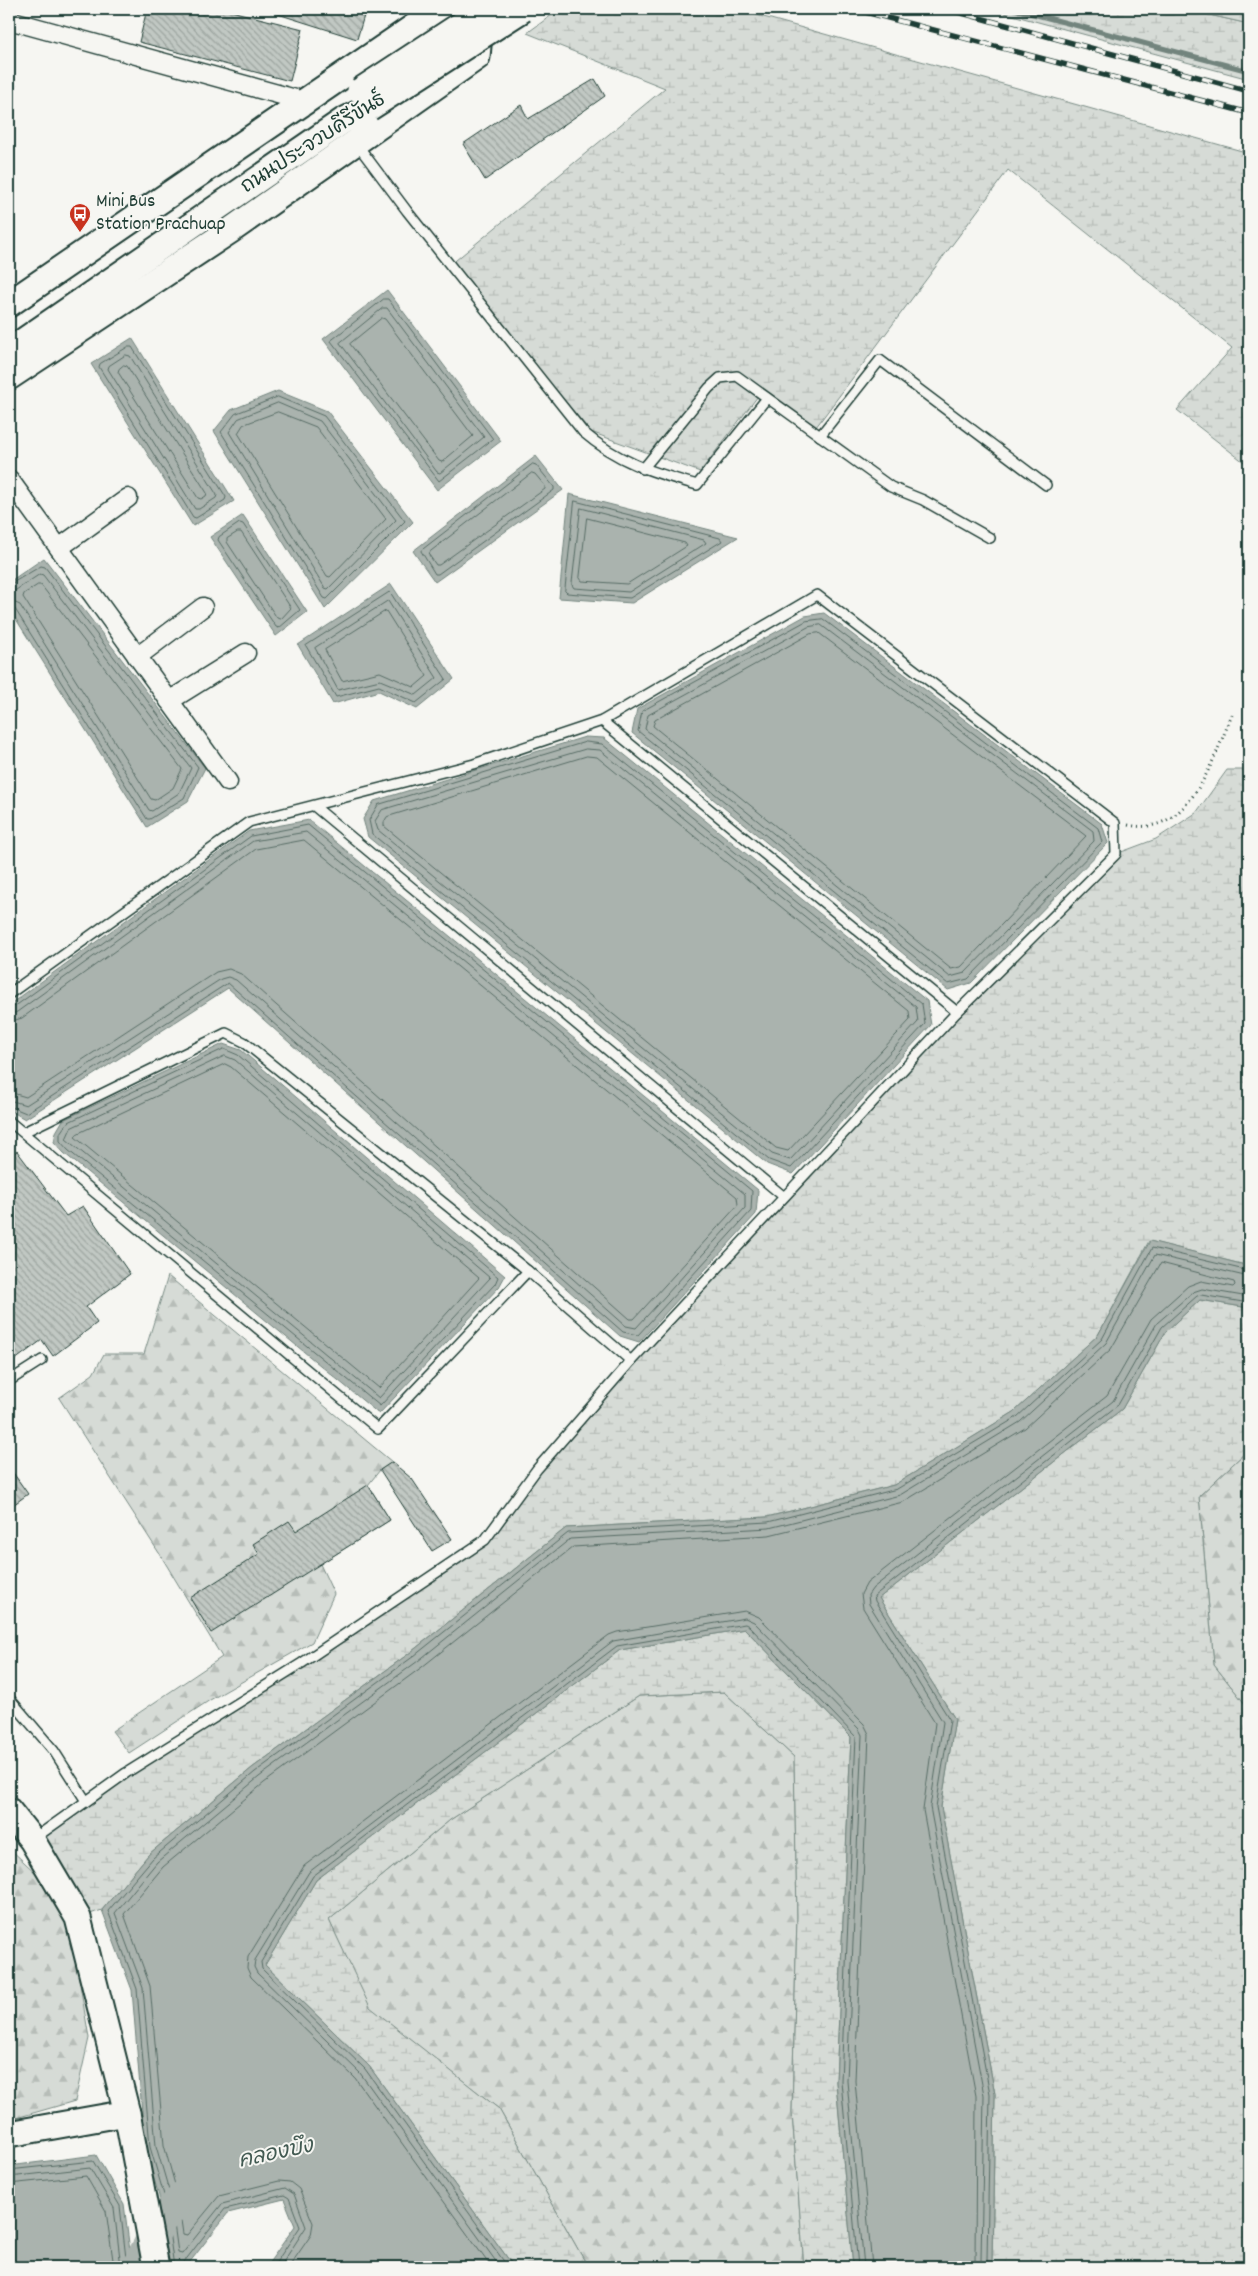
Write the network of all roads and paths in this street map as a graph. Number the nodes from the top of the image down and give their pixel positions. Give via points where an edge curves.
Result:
1 (439, 9) edge
2 (485, 9) edge
3 (523, 9) edge
4 (9, 20) edge
5 (365, 99) junction
6 (303, 101) junction
7 (356, 143) junction
8 (9, 304) edge
9 (9, 333) edge
10 (9, 351) edge
11 (9, 377) edge
12 (767, 398) junction
13 (820, 436) junction
14 (643, 469) junction
15 (9, 479) edge
16 (1046, 485) dead end
17 (128, 498) dead end
18 (990, 538) dead end
19 (59, 548) junction
20 (203, 607) dead end
21 (246, 653) dead end
22 (137, 657) junction
23 (169, 701) junction
24 (1232, 715) dead end
25 (602, 721) junction
26 (228, 782) dead end
27 (314, 806) junction
28 (1115, 823) junction
29 (9, 994) edge
30 (957, 1012) junction
31 (9, 1120) edge
32 (24, 1132) junction
33 (783, 1196) junction
34 (528, 1271) junction
35 (42, 1360) dead end
36 (631, 1361) junction
37 (11, 1376) edge
38 (9, 1698) edge
39 (86, 1801) junction
40 (9, 1811) edge
41 (32, 1840) junction
42 (127, 2113) junction
43 (9, 2134) edge
44 (156, 2267) edge

1 - 6 main road
1 - 7 main road via 459,11 472,24 479,35 477,57
2 - 5 main road, ถนนประจวบคีรีขันธ์, bridge
3 - 5 main road, ถนนประจวบคีรีขันธ์, bridge
4 - 6 street
5 - 9 main road, ถนนประจวบคีรีขันธ์
5 - 10 main road, ถนนประจวบคีรีขันธ์ via 343,121
6 - 8 main road
7 - 11 main road
7 - 14 lane via 583,432 615,456
12 - 13 lane
12 - 14 lane via 697,485
12 - 14 lane via 737,376 720,378
13 - 16 lane via 880,360
13 - 18 lane via 891,487 923,500
15 - 19 street
17 - 19 street
19 - 22 street
20 - 22 street
21 - 23 street
22 - 23 street
23 - 26 street
24 - 28 path via 1192,800 1166,822 1139,828
25 - 27 lane via 474,764
25 - 28 lane via 817,595
25 - 30 lane
27 - 29 lane via 248,822
27 - 33 lane
28 - 30 lane via 1116,854
30 - 33 lane
31 - 32 lane
32 - 34 lane via 226,1033 244,1042
32 - 34 lane via 378,1429
33 - 36 lane
34 - 36 lane
35 - 37 lane
36 - 39 lane via 537,1469 485,1540 302,1663
38 - 39 lane via 54,1752
39 - 41 lane
40 - 41 main road
41 - 42 main road via 78,1918
42 - 43 main road
42 - 44 main road

